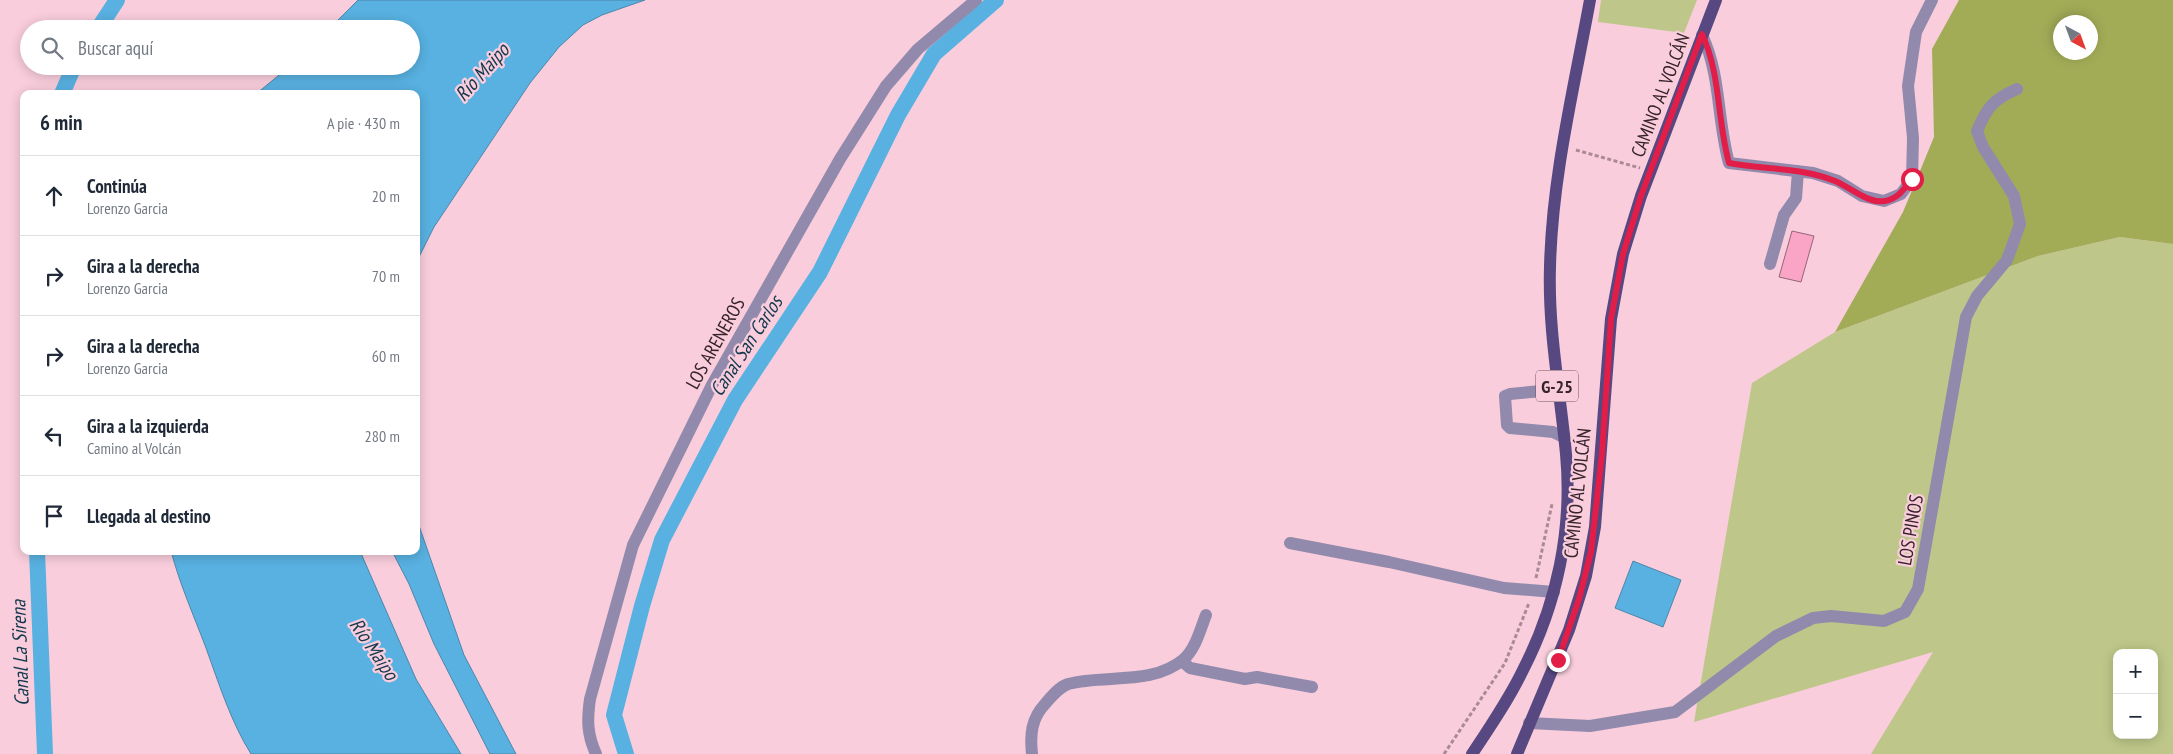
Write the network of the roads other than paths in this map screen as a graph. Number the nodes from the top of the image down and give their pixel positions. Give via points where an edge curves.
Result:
1 (976, 0) edge
2 (1590, 0) edge
3 (1716, 0) edge
4 (1932, 0) edge
5 (1702, 34) junction
6 (2018, 89) dead end
7 (1798, 171) junction
8 (1770, 264) dead end
9 (1557, 386) junction
10 (1563, 438) junction
11 (1290, 543) dead end
12 (1554, 592) junction
13 (1206, 615) dead end
14 (1182, 661) junction
15 (1312, 687) dead end
16 (1529, 723) junction
17 (596, 754) edge
18 (1032, 754) edge
19 (1472, 754) edge
20 (1517, 754) edge

1 - 17 street, LOS ARENEROS via 918,49 886,86 840,159 712,385 633,545 590,699 587,725
2 - 9 main road, CAMINO AL VOLCÁN / G-25 via 1555,192 1550,307
3 - 5 main road, CAMINO AL VOLCÁN / G-25
4 - 7 street via 1916,32 1908,86 1913,138 1912,179 1901,194 1884,201 1862,196 1813,173
5 - 7 street via 1711,54 1729,163
5 - 16 main road, CAMINO AL VOLCÁN / G-25 via 1632,222 1616,287 1596,518 1586,576 1566,638
6 - 16 street, LOS PINOS via 1999,97 1984,115 1977,131 1983,147 2014,196 2020,224 2007,260 1977,296 1966,317 1918,589 1905,612 1884,621 1831,616 1813,618 1776,636 1675,712 1590,726
7 - 8 street via 1796,198 1784,215
9 - 10 main road, CAMINO AL VOLCÁN / G-25
9 - 10 street via 1505,396 1507,425 1510,428 1553,432
10 - 12 main road, CAMINO AL VOLCÁN / G-25 via 1567,511
11 - 12 street via 1504,588
12 - 19 main road, CAMINO AL VOLCÁN / G-25 via 1546,619 1522,672
13 - 14 street via 1191,652
14 - 15 street via 1190,668 1245,679 1257,677
14 - 18 street via 1159,673 1067,684 1040,709 1030,735
16 - 20 main road, CAMINO AL VOLCÁN / G-25

